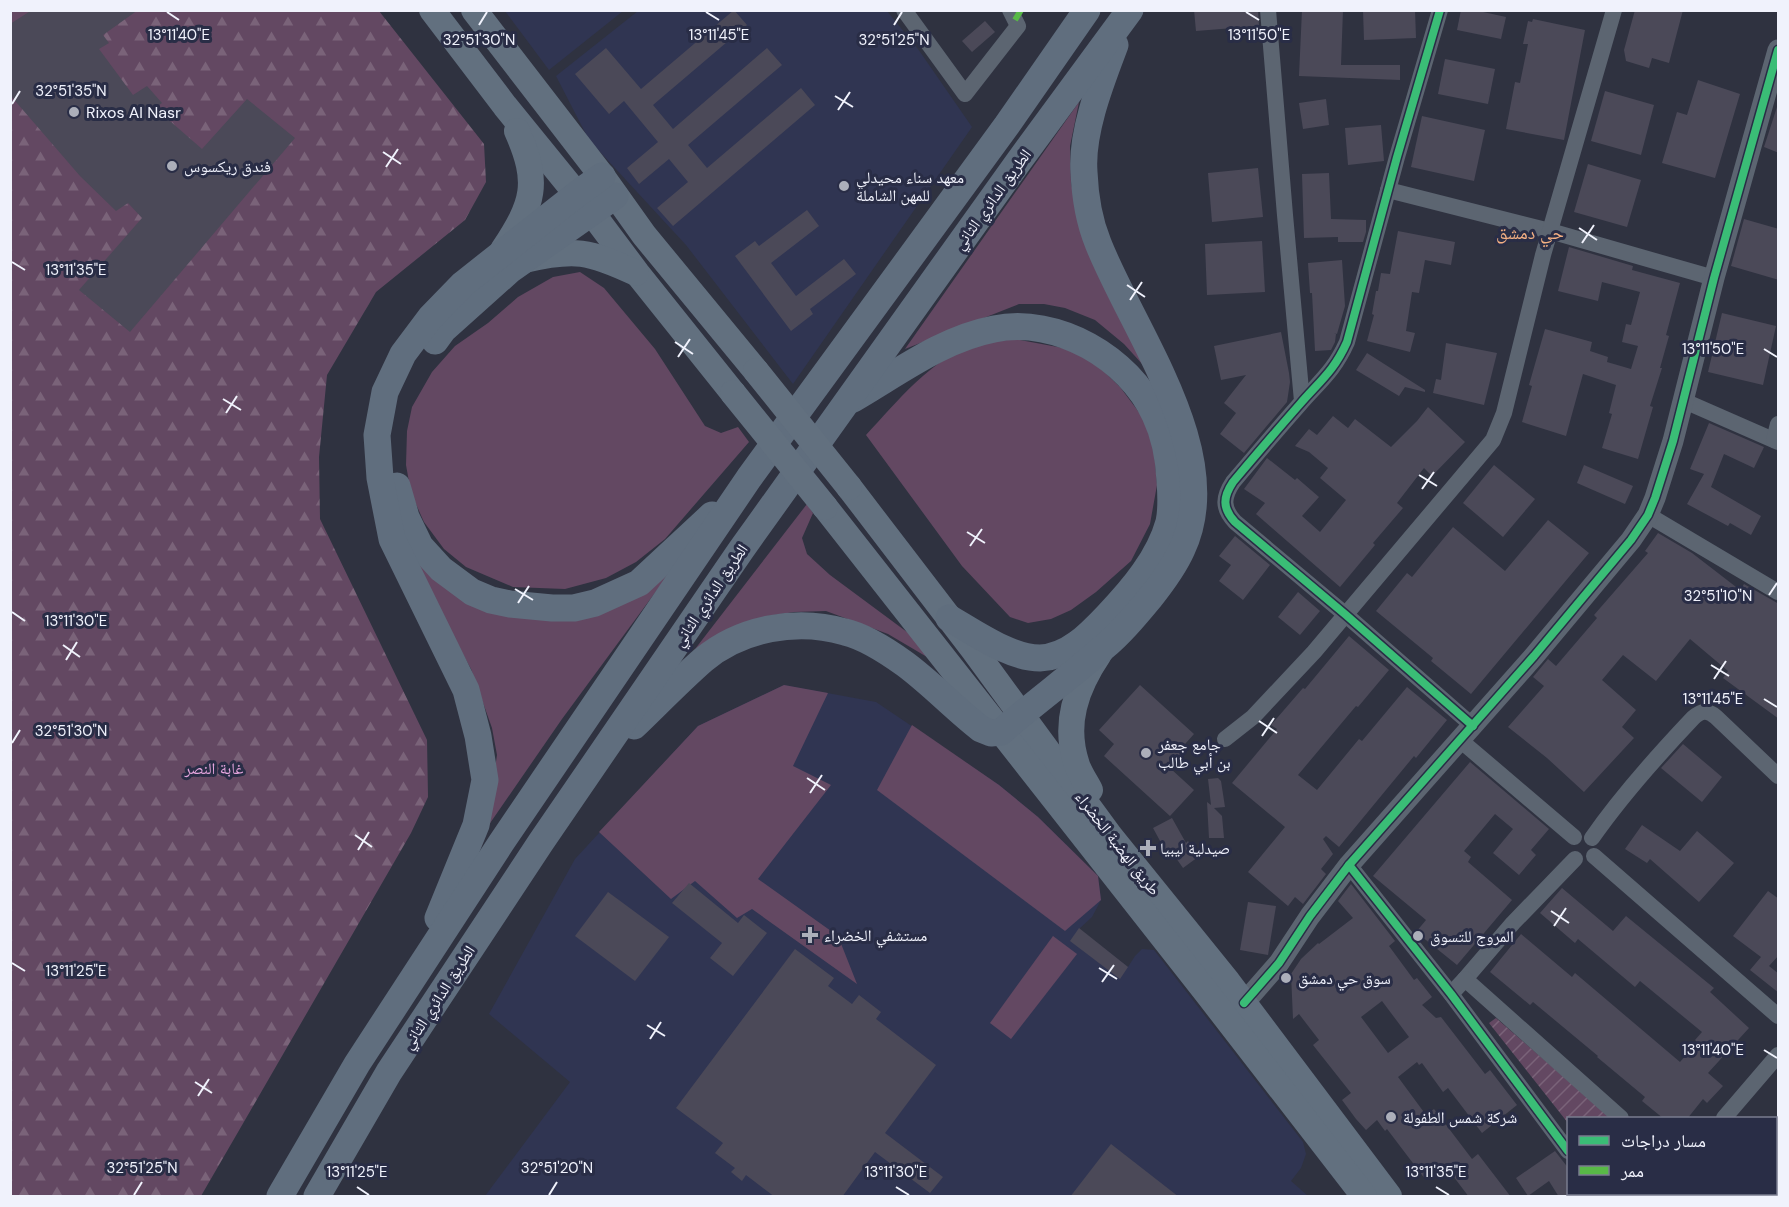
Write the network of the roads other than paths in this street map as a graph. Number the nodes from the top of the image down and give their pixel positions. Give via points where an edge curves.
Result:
1 (432, 10) edge
2 (474, 10) edge
3 (904, 10) edge
4 (1086, 10) edge
5 (1268, 10) edge
6 (1440, 10) edge
7 (1614, 10) edge
8 (1128, 13) edge
9 (1016, 14) edge
10 (1779, 50) edge
11 (505, 106) junction
12 (609, 186) junction
13 (1388, 190) junction
14 (584, 203) junction
15 (1550, 231) junction
16 (512, 257) junction
17 (637, 273) junction
18 (1714, 278) junction
19 (1682, 400) junction
20 (1302, 401) junction
21 (844, 405) junction
22 (1777, 435) edge
23 (749, 478) junction
24 (1647, 515) junction
25 (1779, 592) edge
26 (1346, 615) junction
27 (949, 618) junction
28 (1103, 648) junction
29 (1011, 723) junction
30 (1466, 733) junction
31 (1225, 739) dead end
32 (596, 762) junction
33 (1779, 776) edge
34 (1574, 837) junction
35 (1592, 838) junction
36 (1594, 856) junction
37 (1575, 859) junction
38 (1130, 861) junction
39 (1349, 865) junction
40 (415, 975) junction
41 (1465, 979) junction
42 (1451, 994) junction
43 (1244, 1003) junction
44 (1779, 1016) edge
45 (1779, 1055) edge
46 (1619, 1117) edge
47 (1726, 1117) edge
48 (1567, 1147) edge
49 (280, 1197) edge
50 (317, 1197) edge
51 (1364, 1197) edge
52 (1389, 1197) edge

1 - 11 main road
2 - 12 main road, طريق الهضبة الخضراء
3 - 9 street via 965,94 1018,26
4 - 23 highway, الطريق الدائري الثاني via 1007,125
5 - 20 street
6 - 13 street
7 - 15 street
8 - 21 highway, الطريق الدائري الثاني
8 - 28 highway via 1093,110 1083,170 1087,206 1098,243 1172,397 1186,440 1194,504 1186,540 1174,564 1139,612
10 - 18 street
11 - 14 main road, طريق الهضبة الخضراء
11 - 16 main road via 529,164 532,189
12 - 14 highway
12 - 27 main road, طريق الهضبة الخضراء, bridge
13 - 15 street
13 - 20 street via 1347,342 1332,370
14 - 16 highway
14 - 17 main road, طريق الهضبة الخضراء
15 - 18 street
15 - 26 street via 1497,432
16 - 17 main road via 582,253
16 - 23 highway via 510,270 444,330 418,364 400,404 394,445 396,482 420,546 441,568 472,592 500,602 552,608 596,603 639,583
16 - 40 highway via 463,284 430,318 403,354 385,392 377,435 380,478 392,539 466,690 484,780 476,825
17 - 29 main road, طريق الهضبة الخضراء, bridge via 825,507
18 - 19 street
19 - 22 street
19 - 24 street via 1673,441
20 - 26 street via 1233,482 1225,496 1226,507 1235,522
21 - 27 highway via 971,334 1021,328 1059,333 1097,350 1129,377 1155,413 1168,454 1169,521 1150,562 1129,593 1099,625 1071,649 1040,658 1003,648
21 - 32 highway, الطريق الدائري الثاني
23 - 40 highway, الطريق الدائري الثاني
24 - 25 street
24 - 30 street via 1631,540
26 - 30 street
26 - 31 street via 1252,717
27 - 29 main road, طريق الهضبة الخضراء
28 - 29 highway
28 - 38 main road via 1077,693 1072,736 1076,763
29 - 32 highway via 991,733 981,729 925,679 880,647 846,632 809,625 772,628 736,639 704,659
29 - 38 main road, طريق الهضبة الخضراء
29 - 51 main road, طريق الهضبة الخضراء via 1206,992
30 - 34 street
30 - 39 street
32 - 50 highway, الطريق الدائري الثاني via 389,1072
33 - 35 street via 1716,717 1701,712 1620,799
34 - 35 street via 1585,834
34 - 37 street via 1569,850
35 - 36 street via 1597,847
36 - 37 street via 1586,861
36 - 44 street
37 - 41 street
38 - 43 main road, طريق الهضبة الخضراء
39 - 42 street
39 - 43 street via 1279,963
40 - 49 highway, الطريق الدائري الثاني via 357,1064
41 - 42 street
41 - 46 street
42 - 48 street
43 - 52 main road, طريق الهضبة الخضراء
45 - 47 street

